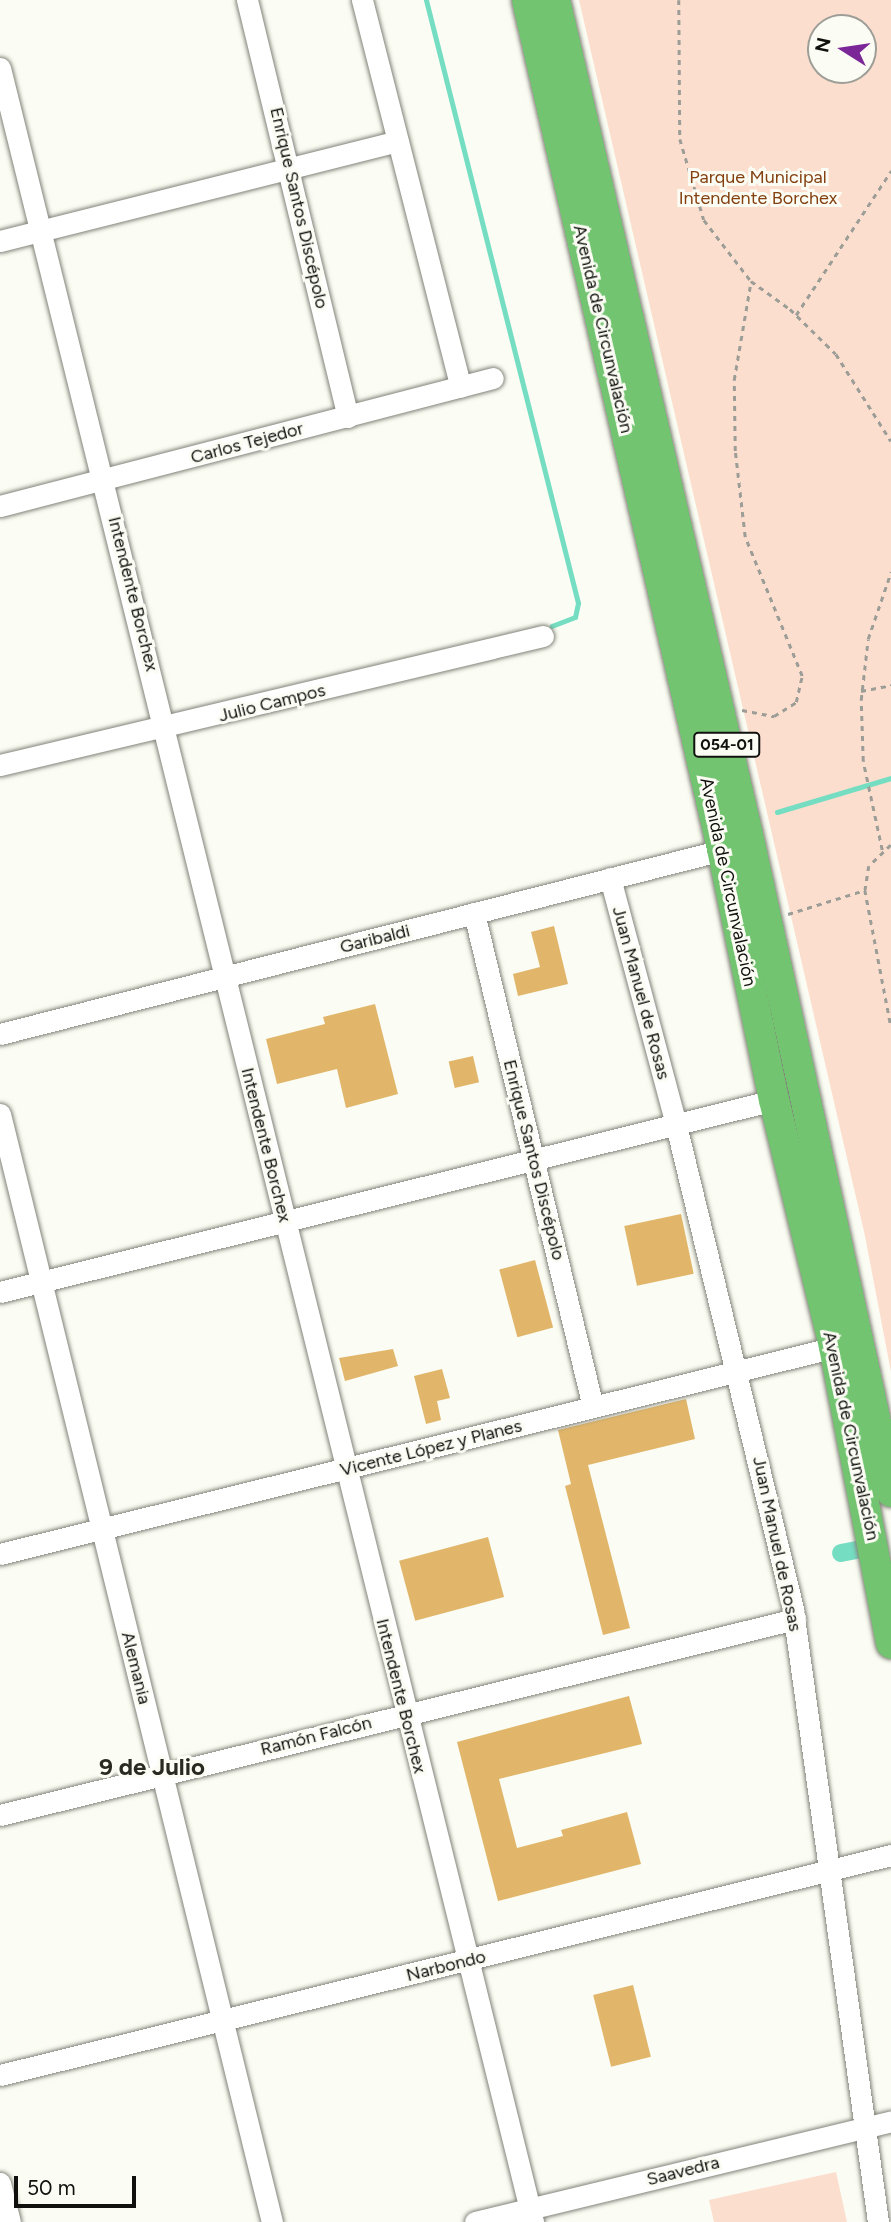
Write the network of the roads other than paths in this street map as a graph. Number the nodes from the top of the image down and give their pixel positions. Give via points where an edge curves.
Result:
1 (247, 0) edge
2 (362, 0) edge
3 (527, 0) edge
4 (555, 0) edge
5 (0, 68) edge
6 (398, 141) junction
7 (290, 168) junction
8 (41, 231) junction
9 (0, 241) edge
10 (494, 378) dead end
11 (461, 387) junction
12 (348, 417) junction
13 (105, 480) junction
14 (0, 506) edge
15 (543, 636) dead end
16 (166, 724) junction
17 (0, 765) edge
18 (736, 847) junction
19 (610, 878) junction
20 (474, 914) junction
21 (225, 977) junction
22 (0, 1034) edge
23 (774, 1100) junction
24 (0, 1114) edge
25 (676, 1125) junction
26 (534, 1161) junction
27 (284, 1220) junction
28 (44, 1282) junction
29 (0, 1292) edge
30 (848, 1344) junction
31 (737, 1371) junction
32 (593, 1407) junction
33 (344, 1469) junction
34 (891, 1492) edge
35 (102, 1529) junction
36 (0, 1554) edge
37 (795, 1619) junction
38 (891, 1644) edge
39 (406, 1714) junction
40 (162, 1773) junction
41 (0, 1815) edge
42 (891, 1855) edge
43 (830, 1872) junction
44 (467, 1961) junction
45 (223, 2020) junction
46 (0, 2075) edge
47 (891, 2121) edge
48 (863, 2127) junction
49 (0, 2183) edge
50 (531, 2215) edge
51 (10, 2222) edge
52 (272, 2222) edge
53 (475, 2222) edge
54 (878, 2222) edge

1 - 7 street, Enrique Santos Discépolo
2 - 6 street
3 - 18 highway, Avenida de Circunvalación / 054-01
4 - 18 highway, Avenida de Circunvalación / 054-01 via 716,698
5 - 8 street, Intendente Borchex
6 - 7 street
6 - 11 street
7 - 8 street
7 - 12 street, Enrique Santos Discépolo
8 - 9 street
8 - 13 street, Intendente Borchex
10 - 11 street, Carlos Tejedor
11 - 12 street, Carlos Tejedor
12 - 13 street, Carlos Tejedor
13 - 14 street, Carlos Tejedor
13 - 16 street, Intendente Borchex
15 - 16 street, Julio Campos via 200,720
16 - 17 street, Julio Campos
16 - 21 street, Intendente Borchex
18 - 19 street, Garibaldi
18 - 23 highway, Avenida de Circunvalación / 054-01
18 - 30 highway, Avenida de Circunvalación / 054-01
19 - 20 street, Garibaldi
19 - 25 street, Juan Manuel de Rosas
20 - 21 street, Garibaldi
20 - 26 street, Enrique Santos Discépolo
21 - 22 street, Garibaldi
21 - 27 street, Intendente Borchex
23 - 25 street
23 - 30 highway, Avenida de Circunvalación / 054-01
24 - 28 street, Alemania
25 - 26 street
25 - 31 street, Juan Manuel de Rosas
26 - 27 street
26 - 32 street, Enrique Santos Discépolo
27 - 28 street
27 - 33 street, Intendente Borchex
28 - 29 street
28 - 35 street, Alemania
30 - 31 street, Vicente López y Planes
30 - 34 highway, Avenida de Circunvalación / 054-01
30 - 38 highway, Avenida de Circunvalación / 054-01
31 - 32 street, Vicente López y Planes
31 - 37 street, Juan Manuel de Rosas
32 - 33 street, Vicente López y Planes
33 - 35 street, Vicente López y Planes
33 - 39 street, Intendente Borchex
35 - 36 street, Vicente López y Planes
35 - 40 street, Alemania
37 - 39 street, Ramón Falcón
37 - 43 street, Juan Manuel de Rosas
39 - 40 street, Ramón Falcón
39 - 44 street, Intendente Borchex
40 - 41 street, Ramón Falcón
40 - 45 street, Alemania
42 - 43 street, Narbondo
43 - 44 street, Narbondo
43 - 48 street, Juan Manuel de Rosas
44 - 45 street, Narbondo
44 - 50 street, Intendente Borchex
45 - 46 street, Narbondo
45 - 52 street, Alemania
47 - 48 street, Saavedra
48 - 50 street, Saavedra
48 - 54 street, Juan Manuel de Rosas
49 - 51 street
50 - 53 street, Saavedra

